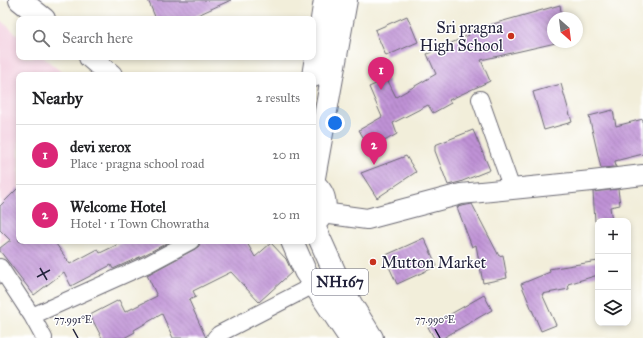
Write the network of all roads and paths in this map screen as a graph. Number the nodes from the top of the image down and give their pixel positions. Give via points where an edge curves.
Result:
1 (20, 0) edge
2 (325, 0) edge
3 (346, 0) edge
4 (40, 16) edge
5 (316, 57) edge
6 (94, 60) edge
7 (316, 60) edge
8 (108, 72) edge
9 (314, 72) edge
10 (480, 99) dead end
11 (316, 166) edge
12 (643, 175) edge
13 (316, 186) edge
14 (512, 189) junction
15 (316, 220) edge
16 (185, 244) edge
17 (293, 244) edge
18 (0, 267) edge
19 (314, 285) junction
20 (32, 316) junction
21 (44, 338) edge
22 (215, 338) edge
23 (350, 338) edge
24 (372, 338) edge

1 - 4 main road
2 - 5 main road
3 - 11 main road, NH167
6 - 8 main road
7 - 9 main road
10 - 14 street
12 - 14 street
13 - 15 main road, NH167 via 324,196 325,205
14 - 15 street via 461,194 367,219
15 - 24 main road, NH167 via 335,273
16 - 20 street via 148,264
17 - 19 main road, NH167
18 - 20 street
19 - 22 street
19 - 23 main road, NH167
20 - 21 street

